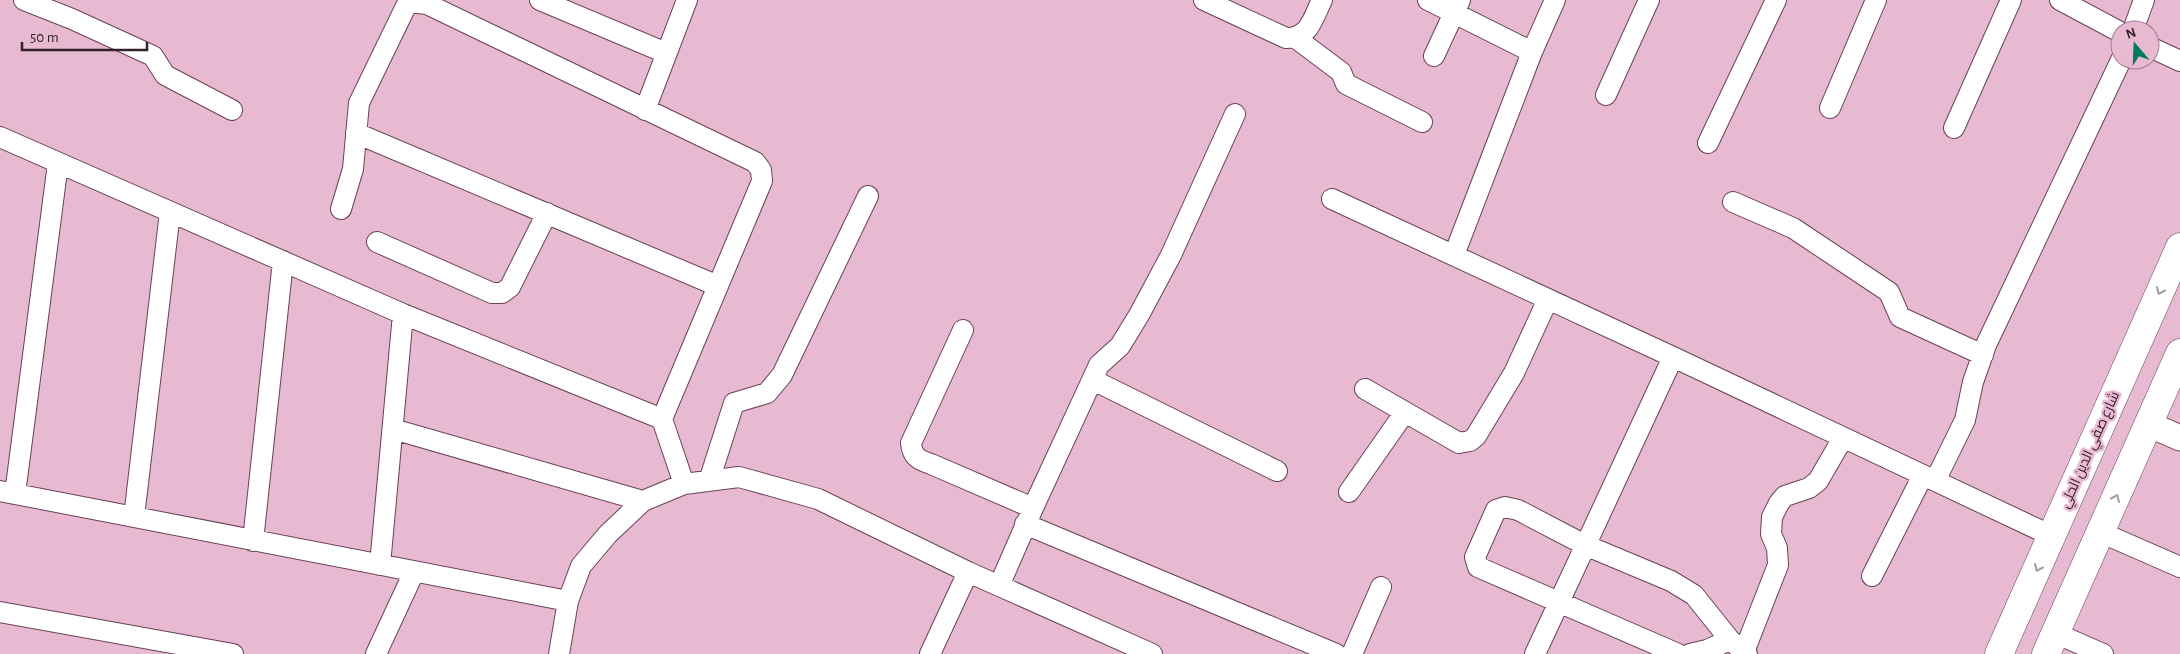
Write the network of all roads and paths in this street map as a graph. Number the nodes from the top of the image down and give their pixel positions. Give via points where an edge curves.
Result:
1 (24, 0) edge
2 (540, 0) edge
3 (687, 0) edge
4 (1204, 0) edge
5 (1322, 0) edge
6 (1428, 0) edge
7 (1555, 0) edge
8 (1649, 0) edge
9 (1776, 0) edge
10 (1876, 0) edge
11 (2011, 0) edge
12 (2060, 0) edge
13 (2144, 0) edge
14 (428, 2) edge
15 (1457, 6) edge
16 (2137, 20) edge
17 (2110, 27) edge
18 (1296, 38) junction
19 (1532, 52) junction
20 (2160, 52) edge
21 (666, 53) junction
22 (1434, 56) dead end
23 (2180, 61) edge
24 (2116, 70) edge
25 (1606, 95) dead end
26 (1830, 108) dead end
27 (232, 110) dead end
28 (645, 110) junction
29 (1235, 114) dead end
30 (1422, 122) dead end
31 (1954, 128) dead end
32 (356, 133) junction
33 (0, 137) edge
34 (1708, 142) dead end
35 (58, 162) junction
36 (868, 196) dead end
37 (1332, 199) dead end
38 (1733, 202) dead end
39 (341, 209) dead end
40 (170, 212) junction
41 (547, 213) junction
42 (376, 242) dead end
43 (2180, 247) edge
44 (1454, 255) junction
45 (284, 261) junction
46 (718, 286) junction
47 (1548, 299) junction
48 (403, 314) junction
49 (963, 330) dead end
50 (2180, 353) edge
51 (1983, 355) junction
52 (1673, 357) junction
53 (1092, 380) junction
54 (2174, 382) edge
55 (1364, 389) dead end
56 (1405, 412) junction
57 (662, 419) junction
58 (2148, 424) junction
59 (392, 429) junction
60 (1843, 438) junction
61 (2180, 438) edge
62 (1277, 472) dead end
63 (1929, 478) junction
64 (709, 481) junction
65 (684, 484) junction
66 (7, 492) edge
67 (1350, 492) dead end
68 (643, 501) junction
69 (1029, 516) junction
70 (134, 517) junction
71 (2100, 532) junction
72 (2052, 536) junction
73 (253, 540) junction
74 (1585, 546) junction
75 (380, 565) junction
76 (2180, 567) edge
77 (414, 572) junction
78 (968, 572) junction
79 (1872, 576) dead end
80 (999, 586) junction
81 (1381, 587) dead end
82 (568, 601) junction
83 (1559, 603) junction
84 (0, 612) edge
85 (2051, 644) edge
86 (1740, 649) edge
87 (233, 654) edge
88 (376, 654) edge
89 (559, 654) edge
90 (930, 654) edge
91 (1152, 654) edge
92 (1336, 654) edge
93 (1352, 654) edge
94 (1535, 654) edge
95 (1678, 654) edge
96 (1690, 654) edge
97 (2000, 654) edge
98 (2103, 654) edge

1 - 27 street via 152,56 165,75
2 - 21 street
3 - 21 street
4 - 18 street via 1286,38
5 - 18 street via 1306,32
6 - 15 street
7 - 19 street
8 - 25 street
9 - 34 street
10 - 26 street
11 - 31 street
12 - 17 street
13 - 16 street
14 - 28 street
14 - 32 street via 408,2 359,103
15 - 19 street
15 - 22 street
18 - 30 street via 1341,72 1346,84
19 - 44 street
20 - 23 street
21 - 28 street
24 - 51 street
28 - 46 street via 755,162 761,170 762,181
29 - 53 street via 1171,255 1144,306 1120,346 1100,365
32 - 39 street via 353,169
32 - 41 street
33 - 35 street
35 - 40 street
35 - 66 street
36 - 64 street via 782,375 768,393 734,403
37 - 44 street
38 - 51 street via 1793,228 1889,292 1900,317
40 - 45 street
40 - 70 street
41 - 42 street via 510,287 502,293 492,293
41 - 46 street
43 -> 72 main road, شارع صفي الدين الحلي
44 - 47 street
45 - 48 street
45 - 73 street
46 - 57 street
47 - 52 street
47 - 56 street via 1514,373 1470,441 1460,444
48 - 57 street
48 - 59 street
49 - 69 street via 910,443 911,451 919,460
50 - 54 main road
51 - 63 street via 1965,420
52 - 60 street
52 - 74 street
53 - 62 street
53 - 69 street
54 - 58 main road
55 - 56 street
56 - 67 street
57 - 65 street
58 - 61 street
71 -> 58 main road
59 - 68 street
59 - 75 street
60 - 63 street
60 - 86 street via 1818,481 1809,488 1785,496 1772,517 1771,534 1777,548 1778,565
63 - 72 street
63 - 79 street
64 - 65 street
64 - 78 street via 739,477 818,499
65 - 68 street
66 - 70 street
68 - 82 street via 608,534 581,566
69 - 80 street
69 - 92 street
70 - 73 street
71 - 76 street
71 - 85 main road
72 -> 97 main road, شارع صفي الدين الحلي
73 - 75 street
74 - 83 street
74 - 83 street via 1518,510 1505,507 1496,510 1475,557 1478,567
74 - 86 street via 1671,581 1694,595
75 - 77 street
77 - 82 street
77 - 88 street
78 - 80 street
78 - 90 street
80 - 91 street
81 - 93 street
82 - 89 street
83 - 94 street
83 - 95 street
84 - 87 street
85 - 98 street
86 - 96 street

